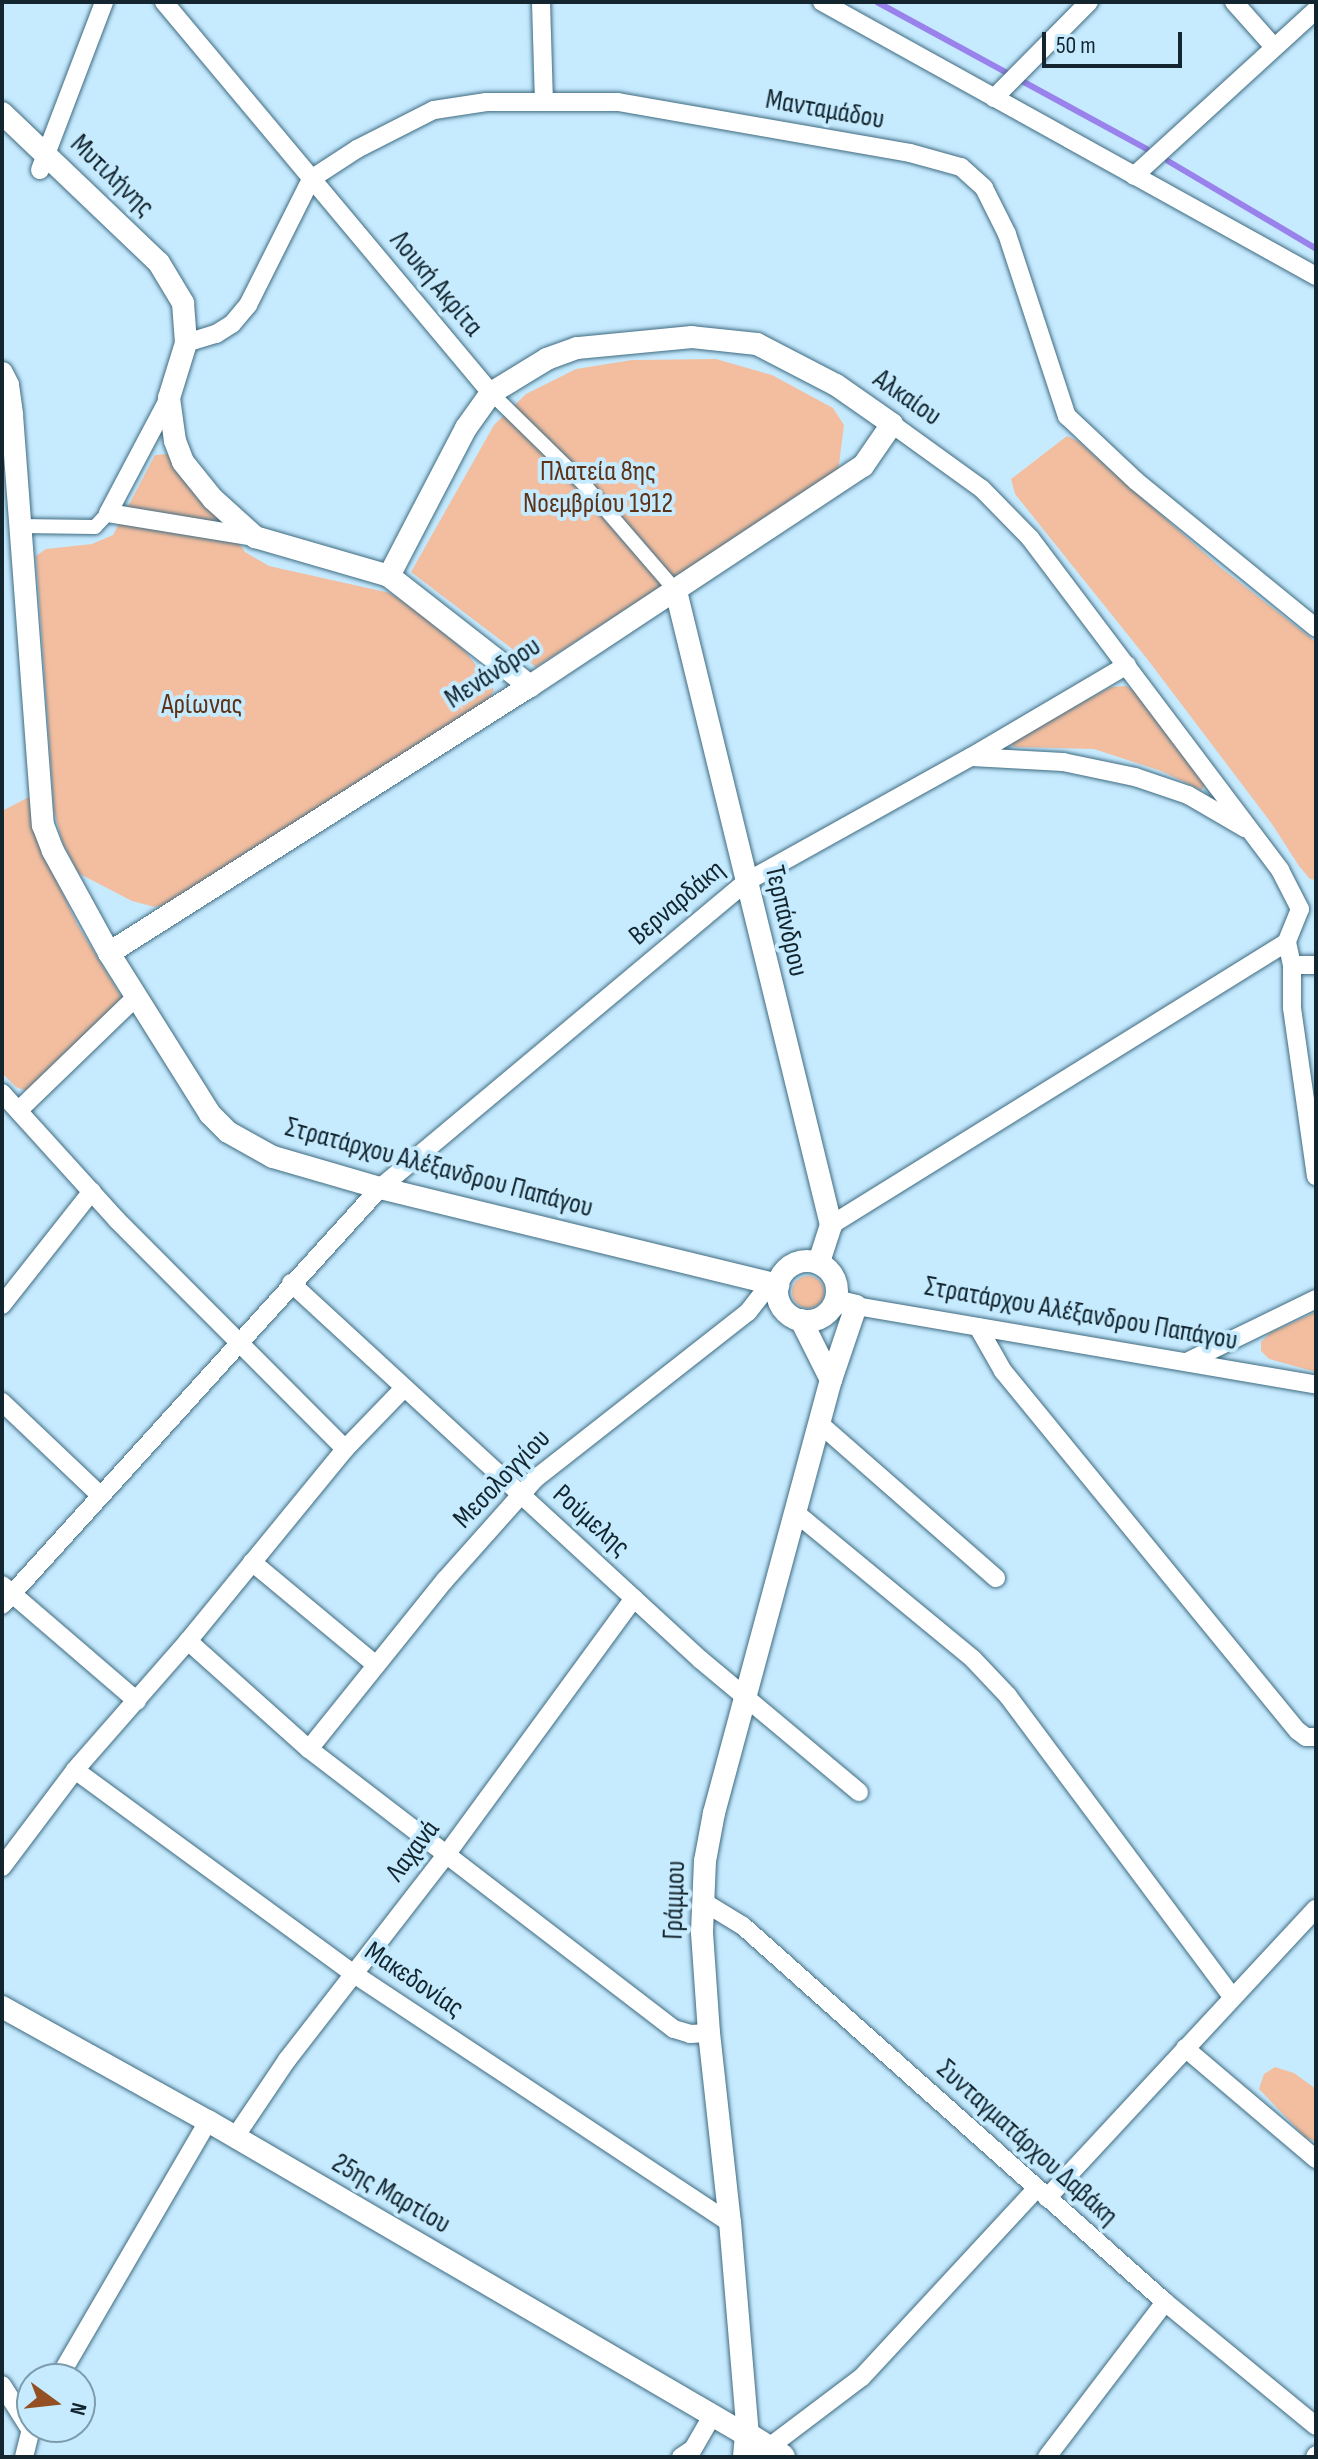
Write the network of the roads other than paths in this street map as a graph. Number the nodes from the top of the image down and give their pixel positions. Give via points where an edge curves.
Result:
1 (104, 2) edge
2 (164, 2) edge
3 (541, 2) edge
4 (822, 2) edge
5 (1089, 2) edge
6 (1234, 2) edge
7 (1316, 10) edge
8 (1273, 46) junction
9 (998, 92) junction
10 (544, 102) junction
11 (2, 113) edge
12 (2, 133) edge
13 (43, 162) junction
14 (1134, 176) junction
15 (311, 179) junction
16 (1316, 276) edge
17 (186, 343) junction
18 (2, 373) edge
19 (491, 393) junction
20 (169, 398) junction
21 (7, 418) edge
22 (892, 424) junction
23 (108, 513) junction
24 (20, 526) junction
25 (255, 537) junction
26 (389, 576) junction
27 (676, 591) junction
28 (1316, 628) edge
29 (1127, 665) junction
30 (530, 686) junction
31 (971, 757) junction
32 (1251, 831) junction
33 (746, 882) junction
34 (1308, 904) edge
35 (1287, 942) junction
36 (109, 953) junction
37 (1292, 965) junction
38 (1316, 965) edge
39 (136, 997) junction
40 (2, 1093) edge
41 (19, 1110) junction
42 (1316, 1176) edge
43 (380, 1188) junction
44 (92, 1191) junction
45 (831, 1225) junction
46 (819, 1263) junction
47 (291, 1283) junction
48 (774, 1284) junction
49 (1316, 1299) edge
50 (846, 1304) junction
51 (2, 1305) edge
52 (801, 1320) junction
53 (978, 1327) junction
54 (237, 1344) junction
55 (1187, 1362) junction
56 (831, 1380) junction
57 (1316, 1385) edge
58 (404, 1388) junction
59 (2, 1402) edge
60 (820, 1424) junction
61 (345, 1449) junction
62 (100, 1495) junction
63 (521, 1495) junction
64 (796, 1513) junction
65 (252, 1562) junction
66 (996, 1578) dead end
67 (6, 1595) edge
68 (634, 1598) junction
69 (188, 1641) junction
70 (376, 1665) junction
71 (744, 1698) junction
72 (137, 1701) junction
73 (1311, 1737) edge
74 (309, 1749) junction
75 (75, 1770) junction
76 (859, 1792) dead end
77 (446, 1855) junction
78 (2, 1867) edge
79 (702, 1901) junction
80 (1316, 1909) edge
81 (354, 1974) junction
82 (1232, 1997) junction
83 (3, 2009) edge
84 (709, 2033) junction
85 (1185, 2048) junction
86 (208, 2121) junction
87 (235, 2137) junction
88 (1316, 2159) edge
89 (1041, 2193) junction
90 (730, 2223) junction
91 (1165, 2302) junction
92 (67, 2363) edge
93 (2, 2385) edge
94 (16, 2405) edge
95 (712, 2416) junction
96 (1316, 2426) edge
97 (761, 2450) edge
98 (681, 2457) edge
99 (1047, 2457) edge

1 - 13 street
2 - 15 street, Λουκή Ακρίτα
3 - 10 street
4 - 9 street
5 - 9 street
6 - 8 street
7 - 8 street
8 - 14 street
9 - 14 street
10 - 15 street, Μανταμάδου via 486,102 434,110
10 - 28 street, Μανταμάδου via 618,102 910,153 961,167 984,188 1007,234 1067,416 1136,481
11 - 13 street, Μυτιλήνης
12 - 13 street, Μυτιλήνης
13 - 17 street, Μυτιλήνης via 159,263 183,303
14 - 16 street
15 - 17 street via 248,305 216,334
15 - 19 street, Λουκή Ακρίτα
17 - 20 street
18 - 21 street, Στρατάρχου Αλέξανδρου Παπάγου via 8,385
19 - 22 street, Αλκαίου via 547,359 577,348 714,337 757,344 791,359
19 - 26 street, Αλκαίου via 466,428
19 - 27 street, Λουκή Ακρίτα via 582,482
20 - 23 street
20 - 25 street via 183,462
21 - 24 street, Στρατάρχου Αλέξανδρου Παπάγου
22 - 27 street, Μενάνδρου via 863,466
22 - 29 street, Αλκαίου via 1000,505 1057,570
23 - 24 street via 95,527
23 - 25 street
24 - 36 street, Στρατάρχου Αλέξανδρου Παπάγου via 43,825
25 - 26 street
26 - 30 street
27 - 30 street, Μενάνδρου
27 - 33 street, Τερπάνδρου
29 - 31 street, Βερναρδάκη
29 - 32 street, Αλκαίου
30 - 36 street, Μενάνδρου
31 - 32 street via 1063,762 1135,777 1188,795
31 - 33 street, Βερναρδάκη
32 - 34 street, Αλκαίου
33 - 43 street, Βερναρδάκη
33 - 45 street, Τερπάνδρου
34 - 35 street
35 - 37 street
35 - 45 street
36 - 39 street, Στρατάρχου Αλέξανδρου Παπάγου
37 - 38 street
37 - 42 street via 1292,1008
39 - 41 street
39 - 43 street, Στρατάρχου Αλέξανδρου Παπάγου via 180,1070 228,1132 273,1157
40 - 41 street
41 - 44 street
43 - 47 street, Βερναρδάκη
43 - 48 street, Στρατάρχου Αλέξανδρου Παπάγου
44 - 51 street
44 - 54 street
45 - 46 street
46 - 48 street via 793,1265
46 - 50 street via 833,1275
47 - 54 street, Βερναρδάκη
47 - 58 street, Ρούμελης
48 - 52 street via 782,1308
48 - 63 street, Μεσολογγίου via 748,1312 552,1461
49 - 55 street
50 - 52 street via 818,1319
50 - 53 street, Στρατάρχου Αλέξανδρου Παπάγου
50 - 56 street, Γράμμου
52 - 56 street
53 - 55 street, Στρατάρχου Αλέξανδρου Παπάγου
53 - 73 street via 1003,1371
54 - 61 street
54 - 62 street, Βερναρδάκη
55 - 57 street, Στρατάρχου Αλέξανδρου Παπάγου
56 - 60 street, Γράμμου
58 - 61 street
58 - 63 street, Ρούμελης
59 - 62 street
60 - 64 street, Γράμμου
60 - 66 street
61 - 65 street
62 - 67 street, Βερναρδάκη
63 - 68 street, Ρούμελης
63 - 70 street, Μεσολογγίου
64 - 71 street, Γράμμου
64 - 82 street via 973,1659 1008,1696
65 - 69 street
65 - 70 street
67 - 72 street
68 - 71 street, Ρούμελης
68 - 77 street, Λαχανά
69 - 72 street
69 - 74 street
70 - 74 street, Μεσολογγίου
71 - 76 street, Ρούμελης
71 - 79 street, Γράμμου via 714,1813
72 - 75 street
74 - 77 street
75 - 78 street
75 - 81 street, Μακεδονίας
77 - 81 street, Λαχανά
77 - 84 street via 674,2029
79 - 84 street, Γράμμου
79 - 89 street, Συνταγματάρχου Δαβάκη via 743,1926
80 - 82 street
81 - 87 street, Λαχανά
81 - 90 street, Μακεδονίας
82 - 85 street
83 - 86 street, 25ης Μαρτίου
84 - 90 street, Γράμμου
85 - 88 street
85 - 89 street
86 - 87 street, 25ης Μαρτίου
86 - 92 street
87 - 95 street, 25ης Μαρτίου
89 - 91 street, Συνταγματάρχου Δαβάκη
89 - 97 street via 862,2377
90 - 97 street, Γράμμου
91 - 96 street, Συνταγματάρχου Δαβάκη
91 - 99 street
93 - 94 street
95 - 97 street, 25ης Μαρτίου
95 - 98 street via 693,2449

